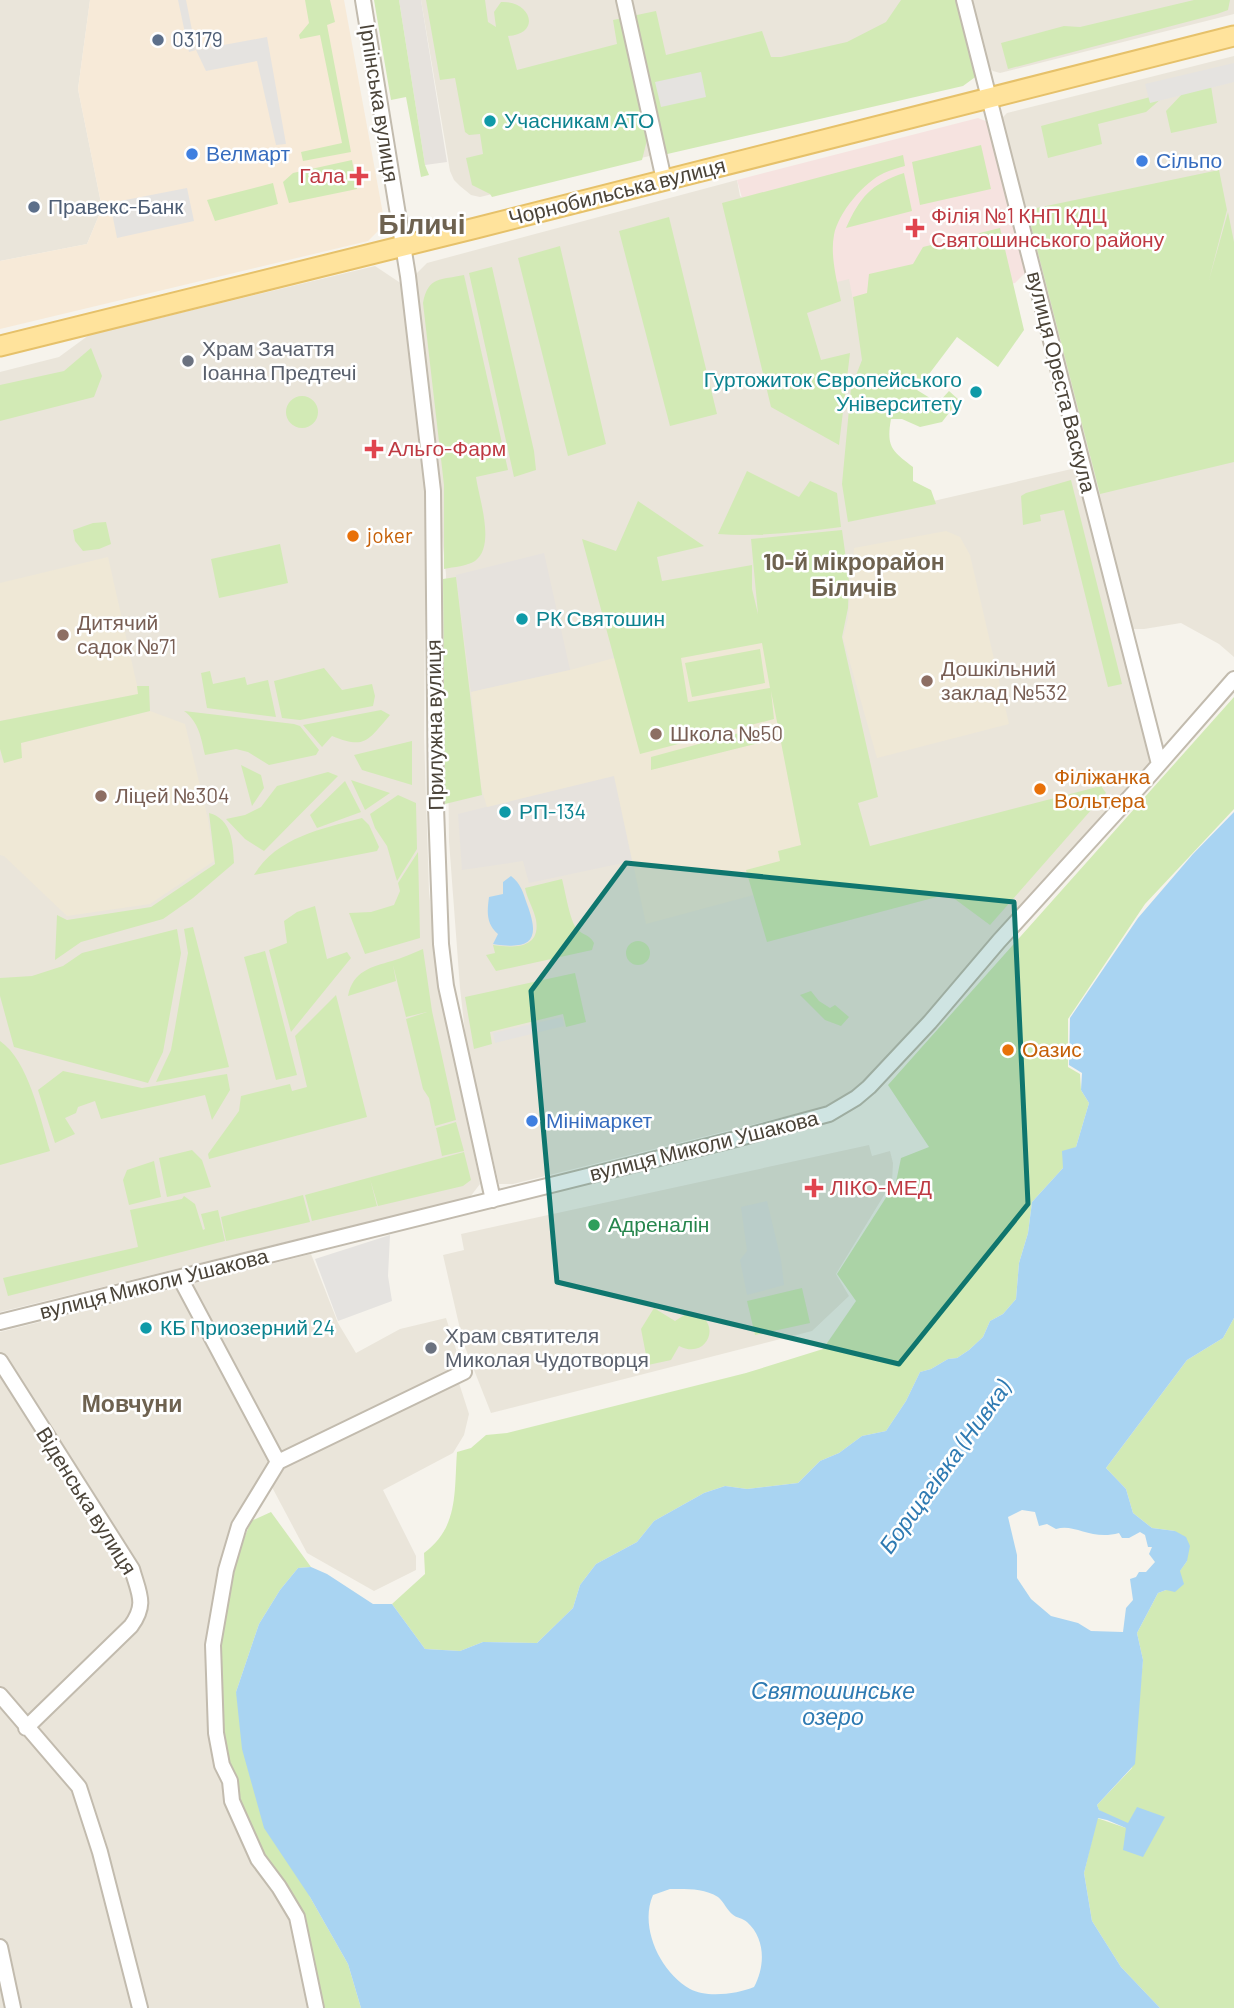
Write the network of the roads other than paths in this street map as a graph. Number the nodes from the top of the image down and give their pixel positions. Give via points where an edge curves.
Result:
1 (363, 0) edge
2 (624, 0) edge
3 (964, 0) edge
4 (1234, 36) edge
5 (989, 98) junction
6 (664, 180) junction
7 (402, 247) junction
8 (0, 346) edge
9 (1234, 679) edge
10 (1160, 764) junction
11 (493, 1200) junction
12 (180, 1278) junction
13 (0, 1322) edge
14 (0, 1361) edge
15 (464, 1372) dead end
16 (278, 1462) junction
17 (0, 1695) edge
18 (26, 1728) junction
19 (0, 1947) edge
20 (2, 1966) edge
21 (13, 2008) edge
22 (140, 2008) edge
23 (316, 2008) edge

1 - 7 street, Ірпінська вулиця
2 - 6 street
3 - 5 street, вулиця Ореста Васкула
4 - 5 main road, Чорнобильська вулиця
5 - 6 main road, Чорнобильська вулиця
5 - 10 street, вулиця Ореста Васкула
6 - 7 main road, Чорнобильська вулиця
7 - 8 main road, Чорнобильська вулиця
7 - 11 street, Прилужна вулиця via 433,491 441,944
9 - 10 street, вулиця Миколи Ушакова
10 - 11 street, вулиця Миколи Ушакова via 856,1098 829,1114
11 - 12 street, вулиця Миколи Ушакова
12 - 13 street, вулиця Миколи Ушакова
12 - 16 street
14 - 18 street, Віденська вулиця via 132,1569 142,1601 141,1613 131,1626
15 - 16 street
16 - 23 street via 239,1526 226,1570 213,1645 216,1733 232,1801 258,1859 297,1917
17 - 18 street
18 - 22 street via 79,1787
19 - 20 street
20 - 21 street

